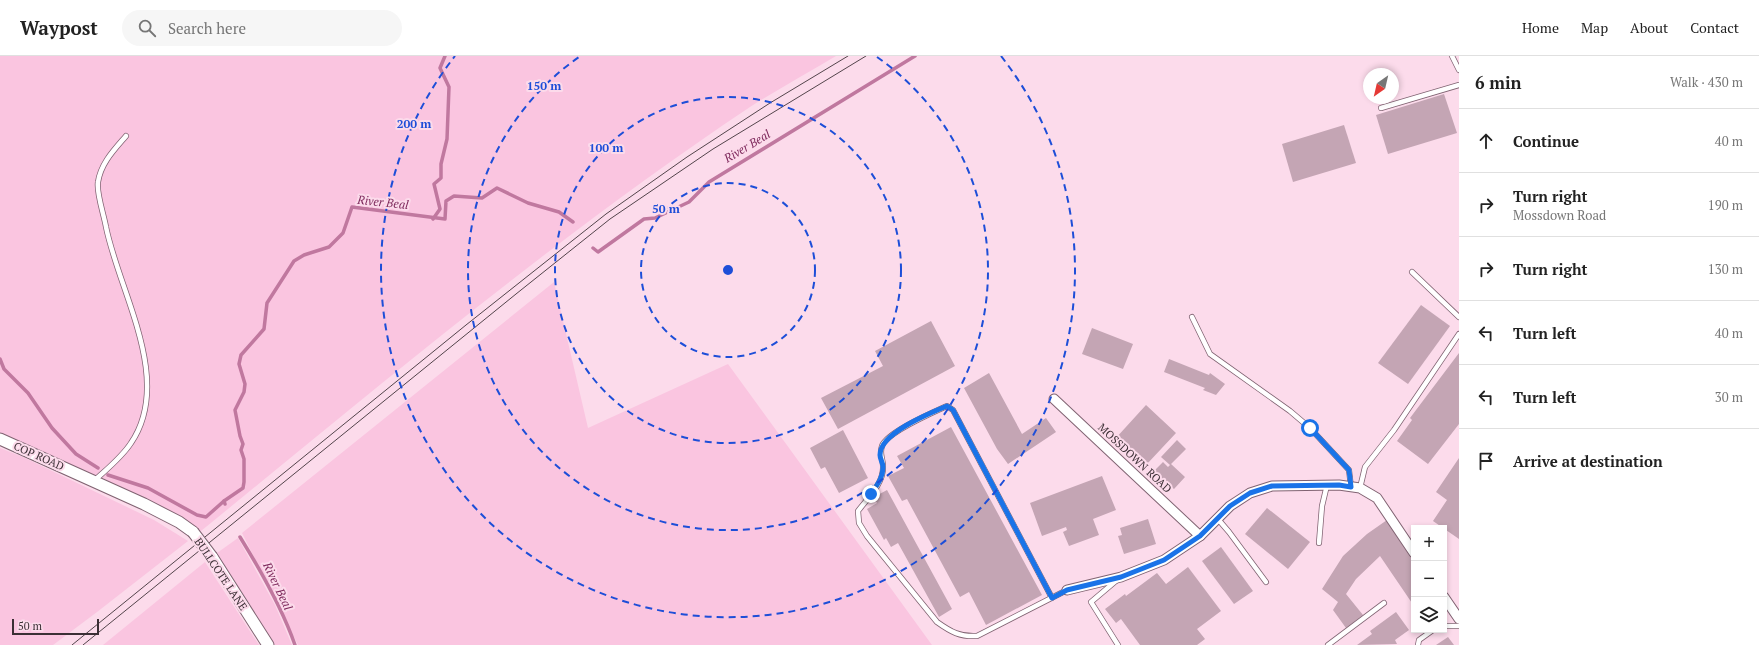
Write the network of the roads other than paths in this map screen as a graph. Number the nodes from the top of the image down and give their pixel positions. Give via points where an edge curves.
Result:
1 (1452, 56) edge
2 (1459, 70) edge
3 (1459, 85) edge
4 (1381, 108) dead end
5 (126, 136) dead end
6 (1412, 272) dead end
7 (1192, 317) dead end
8 (1459, 317) edge
9 (1459, 334) edge
10 (1054, 399) dead end
11 (0, 439) edge
12 (77, 474) joint
13 (94, 481) junction
14 (1326, 485) junction
15 (1356, 487) junction
16 (1217, 518) junction
17 (1200, 536) junction
18 (1319, 543) dead end
19 (1411, 549) edge
20 (1121, 577) junction
21 (1266, 582) dead end
22 (1067, 590) joint
23 (1052, 598) junction
24 (1447, 601) edge
25 (1384, 603) dead end
26 (1459, 619) edge
27 (1447, 626) edge
28 (1459, 626) edge
29 (1430, 633) edge
30 (268, 645) edge
31 (1118, 645) edge
32 (1328, 645) edge
33 (1418, 645) edge

1 - 2 lane
3 - 4 lane
5 - 13 lane via 103,164 98,184 109,239 144,352 147,401 131,443
6 - 8 lane
7 - 15 lane via 1210,354 1310,428 1349,470
9 - 15 lane via 1394,430 1365,467
10 - 17 street, MOSSDOWN ROAD
11 - 12 street, COP ROAD
12 - 13 street, BULLCOTE LANE
13 - 30 street, BULLCOTE LANE, bridge via 179,522 193,532 212,557
14 - 15 street
14 - 16 street via 1272,486 1250,493
14 - 18 lane
15 - 19 street via 1377,498
16 - 17 street
16 - 21 lane
17 - 20 street via 1164,560
20 - 22 street
20 - 31 lane via 1091,602
22 - 23 lane
23 - 23 lane via 977,636 964,636 948,630 937,622 859,523 858,511 882,479 883,466 880,455 883,444 912,421 947,406 953,410
24 - 26 street
25 - 32 lane
27 - 28 lane
29 - 33 lane via 1420,640

